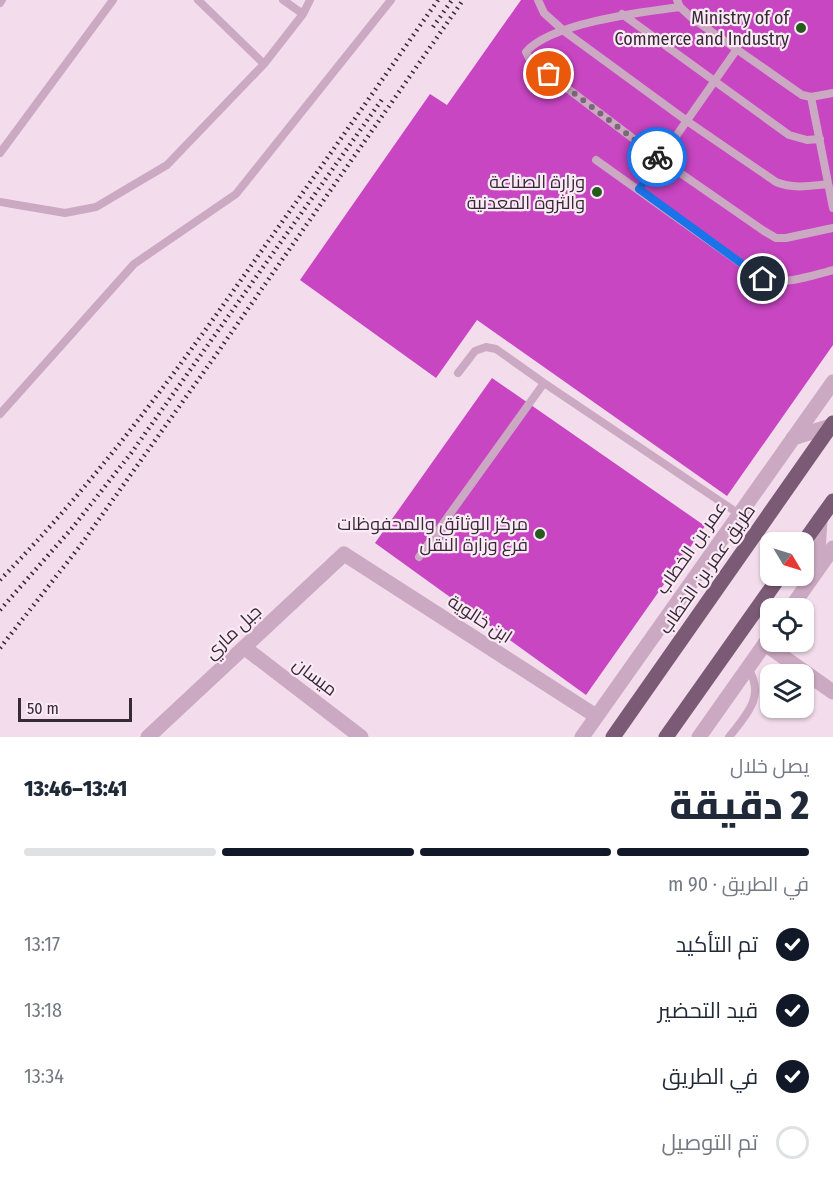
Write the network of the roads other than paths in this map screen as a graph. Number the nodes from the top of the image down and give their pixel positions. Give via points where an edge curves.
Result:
1 (113, 0) edge
2 (198, 0) edge
3 (283, 0) edge
4 (310, 0) edge
5 (392, 0) edge
6 (538, 0) edge
7 (679, 3) edge
8 (303, 14) junction
9 (622, 15) junction
10 (564, 31) junction
11 (737, 49) junction
12 (264, 64) junction
13 (715, 81) junction
14 (833, 93) edge
15 (811, 97) junction
16 (687, 121) junction
17 (820, 139) junction
18 (0, 153) edge
19 (660, 159) junction
20 (596, 160) dead end
21 (828, 184) junction
22 (639, 189) junction
23 (0, 202) edge
24 (833, 208) edge
25 (833, 228) edge
26 (833, 270) edge
27 (458, 373) dead end
28 (833, 382) edge
29 (544, 383) junction
30 (0, 414) edge
31 (832, 425) edge
32 (793, 438) junction
33 (833, 501) edge
34 (739, 514) junction
35 (820, 519) junction
36 (811, 532) edge
37 (833, 548) edge
38 (344, 554) joint
39 (419, 557) dead end
40 (817, 570) junction
41 (773, 586) edge
42 (797, 598) edge
43 (245, 648) junction
44 (760, 651) edge
45 (783, 652) edge
46 (748, 668) junction
47 (833, 692) edge
48 (596, 716) junction
49 (148, 737) edge
50 (361, 737) edge
51 (582, 737) edge
52 (613, 737) edge
53 (666, 737) edge
54 (699, 737) edge
55 (729, 737) edge

1 - 18 lane
2 - 12 lane
3 - 8 lane
4 - 8 lane
5 - 30 lane via 236,194 134,264
6 - 10 lane via 544,13
7 - 9 lane
7 - 11 lane
8 - 12 lane
9 - 10 lane
9 - 13 lane
10 - 16 lane
10 - 19 lane via 533,43 526,52 530,60
11 - 13 lane
11 - 15 lane
12 - 23 lane via 167,165 96,207 65,213
13 - 16 lane
13 - 17 lane via 789,135
14 - 15 lane
15 - 17 lane
16 - 19 lane
16 - 21 lane via 787,187
17 - 21 lane
19 - 22 lane
19 - 25 lane via 776,238
20 - 22 lane
21 - 24 lane
22 - 26 lane via 763,279 787,282
27 - 29 lane via 475,351 486,347 496,349
28 - 32 street, عمر بن الخطاب
29 - 34 lane
29 - 39 lane
31 - 32 street
31 - 52 main road, طريق عمر بن الخطاب
32 - 34 street, عمر بن الخطاب
33 - 35 main road
34 - 48 street, عمر بن الخطاب
35 - 36 main road
35 - 40 street
37 - 40 street
38 - 43 street, جبل ماري
38 - 48 street, ابن خالوية
40 - 42 street
41 - 53 main road
43 - 49 street, جبل ماري
43 - 50 street, ميسان
44 - 46 street
45 - 47 street
46 - 54 street
46 - 55 lane via 754,681 754,702
48 - 51 street, عمر بن الخطاب

